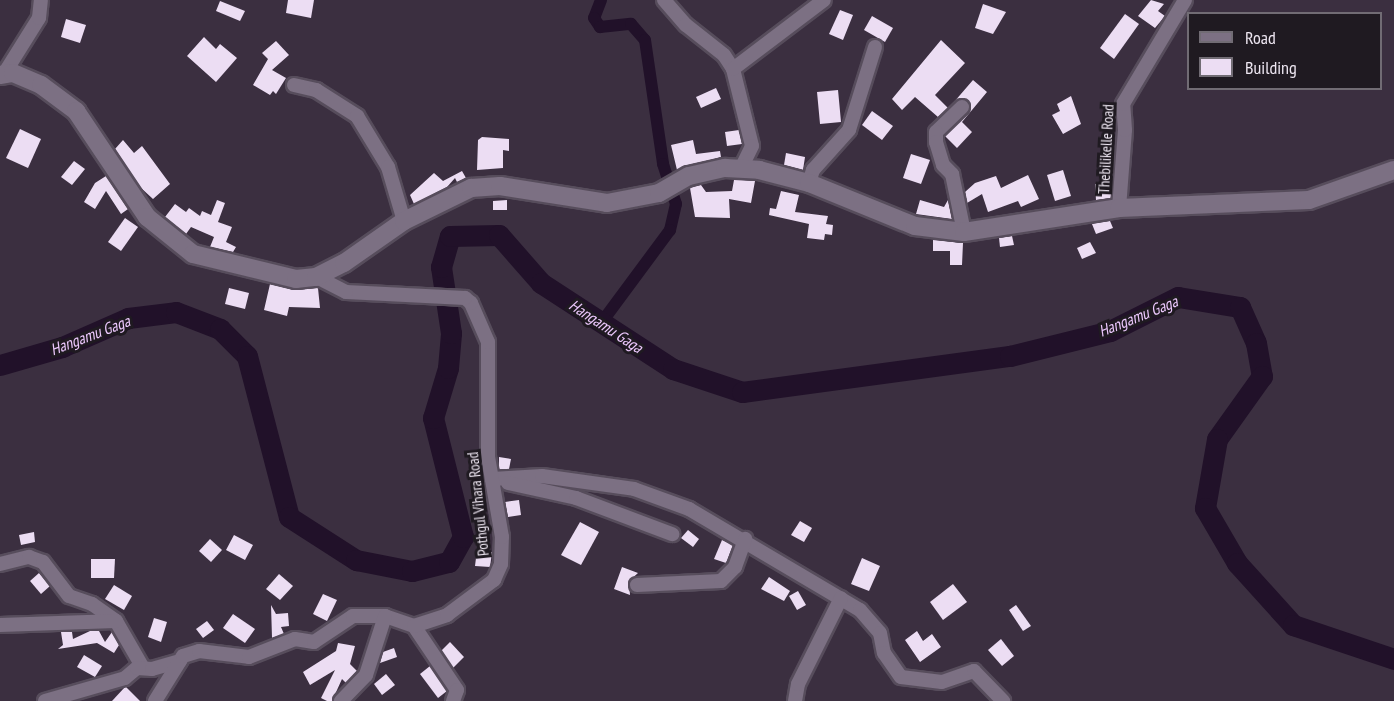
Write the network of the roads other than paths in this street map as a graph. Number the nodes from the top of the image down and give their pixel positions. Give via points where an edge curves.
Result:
1 (41, 0) edge
2 (664, 0) edge
3 (824, 0) edge
4 (1185, 0) edge
5 (875, 47) dead end
6 (733, 69) junction
7 (2, 74) edge
8 (294, 85) dead end
9 (962, 107) dead end
10 (741, 169) junction
11 (1394, 170) edge
12 (808, 183) junction
13 (1119, 208) junction
14 (404, 221) junction
15 (964, 232) junction
16 (316, 277) junction
17 (492, 479) junction
18 (672, 534) dead end
19 (745, 539) junction
20 (0, 564) edge
21 (637, 585) dead end
22 (841, 598) junction
23 (385, 616) junction
24 (116, 621) junction
25 (0, 625) edge
26 (414, 626) junction
27 (180, 662) junction
28 (142, 668) junction
29 (45, 701) edge
30 (156, 701) edge
31 (341, 701) edge
32 (453, 701) edge
33 (795, 701) edge
34 (1003, 701) edge

1 - 7 street via 39,18
2 - 6 street via 686,25 724,55
3 - 6 street
4 - 13 street, Thebilikelle Road via 1123,104
5 - 12 street via 849,130 813,170
6 - 10 street via 752,146
7 - 16 street via 41,85 76,111 147,217 193,254 279,277
8 - 14 street via 316,90 357,116 388,167
9 - 15 street via 936,132 936,142 944,165 952,174
10 - 12 street
10 - 14 street via 725,168 689,176 659,193 607,203 500,186 471,188
11 - 13 street via 1309,200
12 - 15 street via 915,226
13 - 15 street
14 - 16 street
16 - 17 street, Pothgul Vihara Road via 346,292 465,298 471,303 488,342 488,457
17 - 18 street via 576,498
17 - 19 street via 542,476 634,489 689,509
17 - 26 street, Pothgul Vihara Road via 502,537 501,564 494,580 447,615
19 - 21 street via 735,567 721,581
19 - 22 street
20 - 24 street via 29,556 43,562 69,596 92,604
22 - 33 street via 798,684
22 - 34 street via 860,610 880,633 884,653 901,677 942,682 974,671
23 - 26 street
23 - 27 street via 353,616 314,642 296,639 249,657 199,651 183,656
23 - 31 street via 375,637 366,675
24 - 25 street
24 - 28 street
26 - 32 street via 457,690
27 - 28 street
27 - 30 street
28 - 29 street via 125,678

